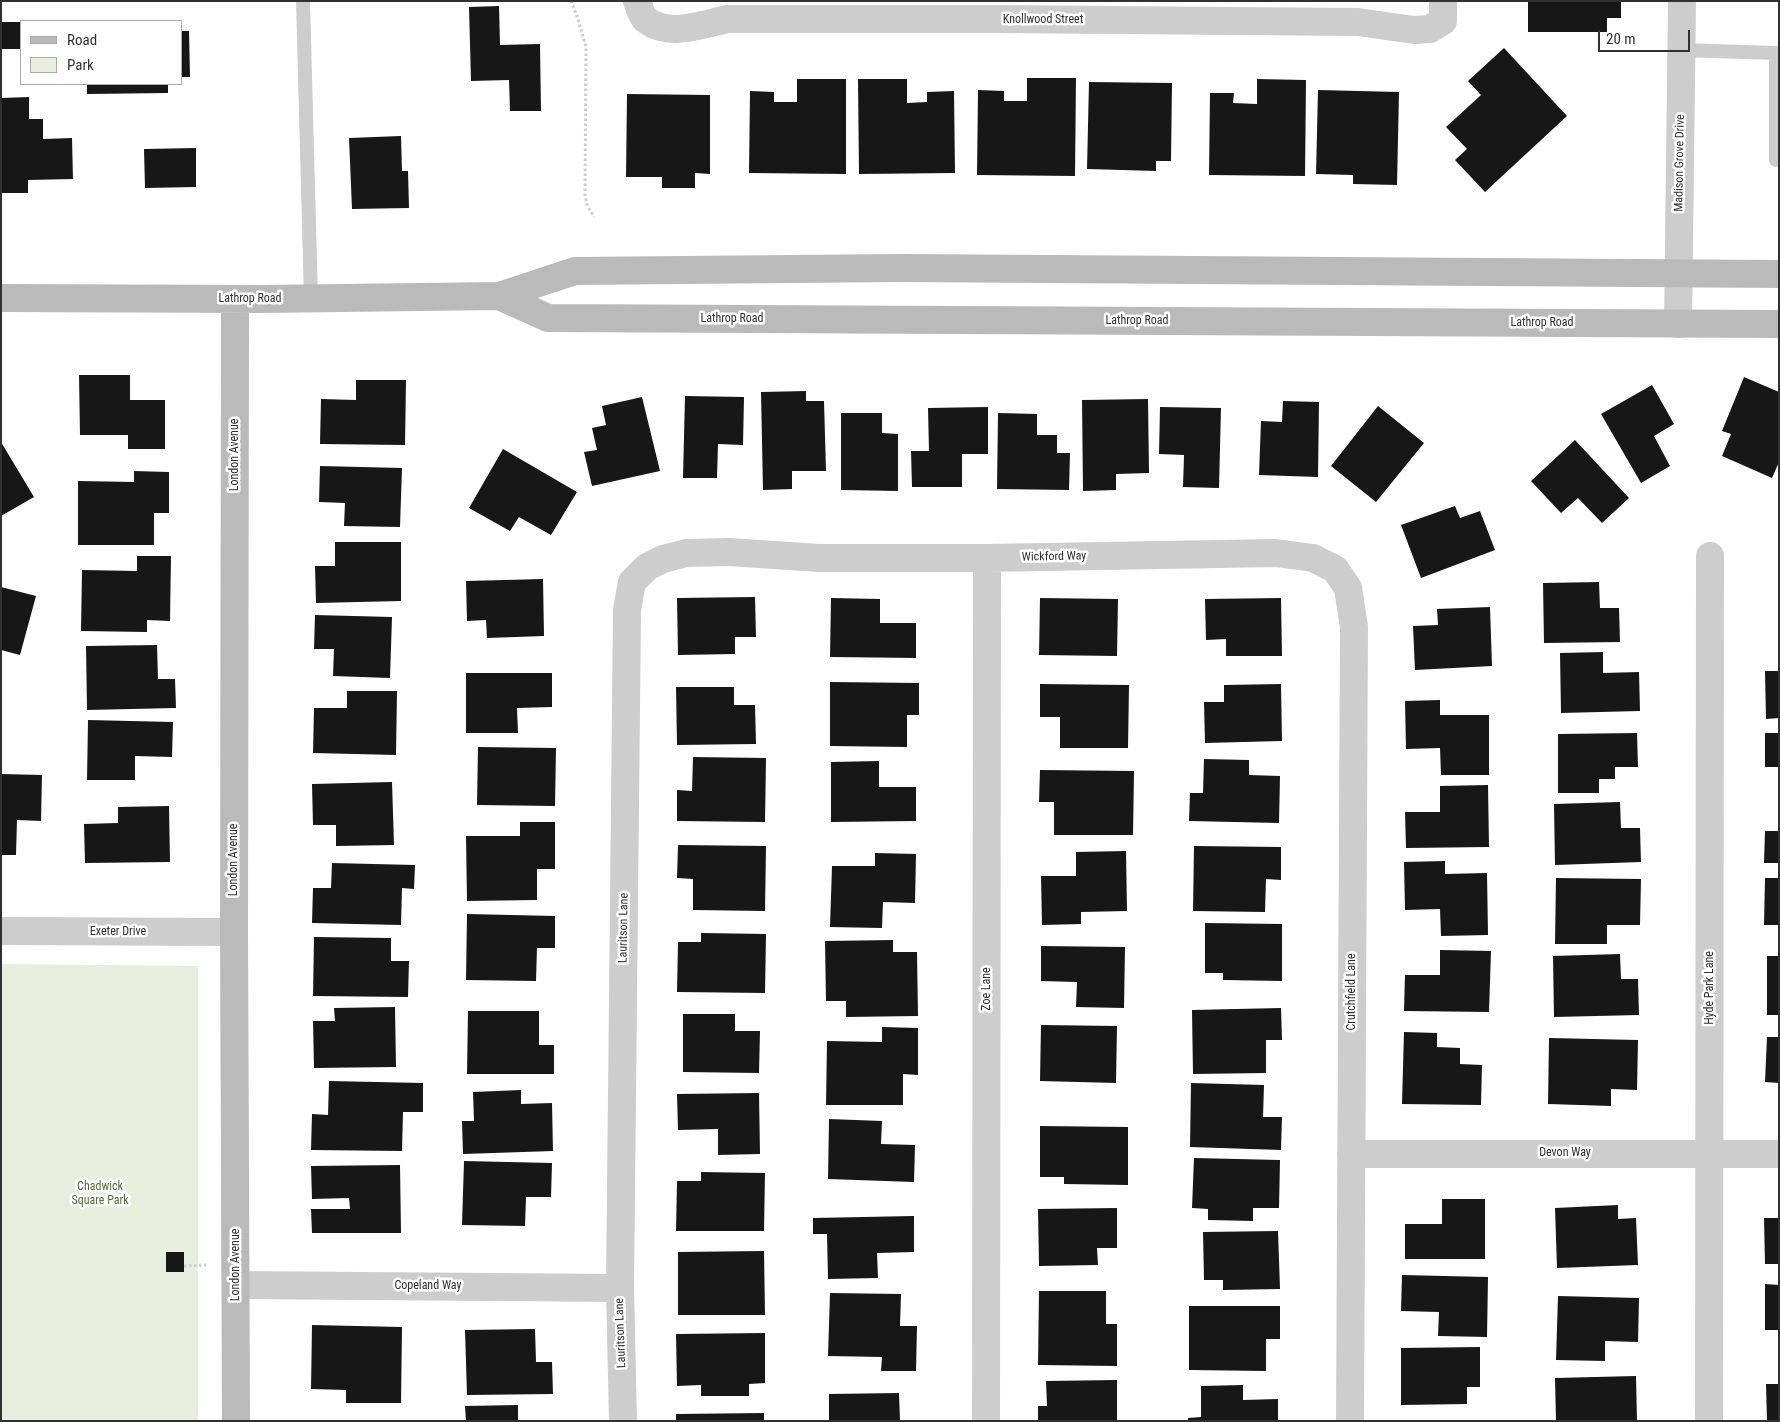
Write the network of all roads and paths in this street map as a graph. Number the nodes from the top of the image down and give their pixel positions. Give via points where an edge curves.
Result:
1 (303, 1) edge
2 (571, 1) edge
3 (1682, 1) edge
4 (640, 10) edge
5 (995, 10) edge
6 (1443, 11) edge
7 (1682, 50) junction
8 (1776, 160) dead end
9 (594, 217) dead end
10 (1679, 273) junction
11 (1779, 274) edge
12 (499, 296) junction
13 (1, 298) edge
14 (235, 298) junction
15 (311, 298) junction
16 (1678, 324) junction
17 (1779, 324) edge
18 (770, 554) joint
19 (1710, 556) dead end
20 (987, 558) junction
21 (1335, 569) joint
22 (1, 931) edge
23 (234, 932) junction
24 (1710, 1153) junction
25 (1351, 1154) junction
26 (1779, 1154) edge
27 (207, 1265) dead end
28 (184, 1266) dead end
29 (236, 1285) junction
30 (620, 1288) junction
31 (236, 1421) edge
32 (623, 1421) edge
33 (986, 1421) edge
34 (1350, 1421) edge
35 (1709, 1421) edge

1 - 15 lane
2 - 9 path via 586,47 585,195
3 - 7 street, Madison Grove Drive
4 - 5 street, Knollwood Street via 664,29 690,28 727,19
5 - 6 street, Knollwood Street via 1358,22 1414,30 1430,29
7 - 8 lane via 1776,53
7 - 10 street, Madison Grove Drive
10 - 11 main road, Lathrop Road
10 - 12 main road, Lathrop Road via 911,268 575,271
10 - 16 street, Madison Grove Drive
12 - 15 main road, Lathrop Road
12 - 16 main road, Lathrop Road via 548,318
13 - 14 main road, Lathrop Road
14 - 15 main road, Lathrop Road
14 - 23 main road, London Avenue
16 - 17 main road, Lathrop Road
18 - 20 street, Wickford Way via 818,558
18 - 30 street, Lauritson Lane via 686,554 663,559 647,567 632,582 627,610
19 - 24 street, Hyde Park Lane
20 - 21 street, Wickford Way via 1276,554 1314,558
20 - 33 street, Zoe Lane
21 - 25 street, Crutchfield Lane via 1348,588 1354,627
22 - 23 street, Exeter Drive
23 - 29 main road, London Avenue
24 - 25 street, Devon Way
24 - 26 street, Devon Way
24 - 35 street, Hyde Park Lane
25 - 34 street, Crutchfield Lane
27 - 28 path
29 - 30 street, Copeland Way
29 - 31 main road, London Avenue
30 - 32 street, Lauritson Lane

